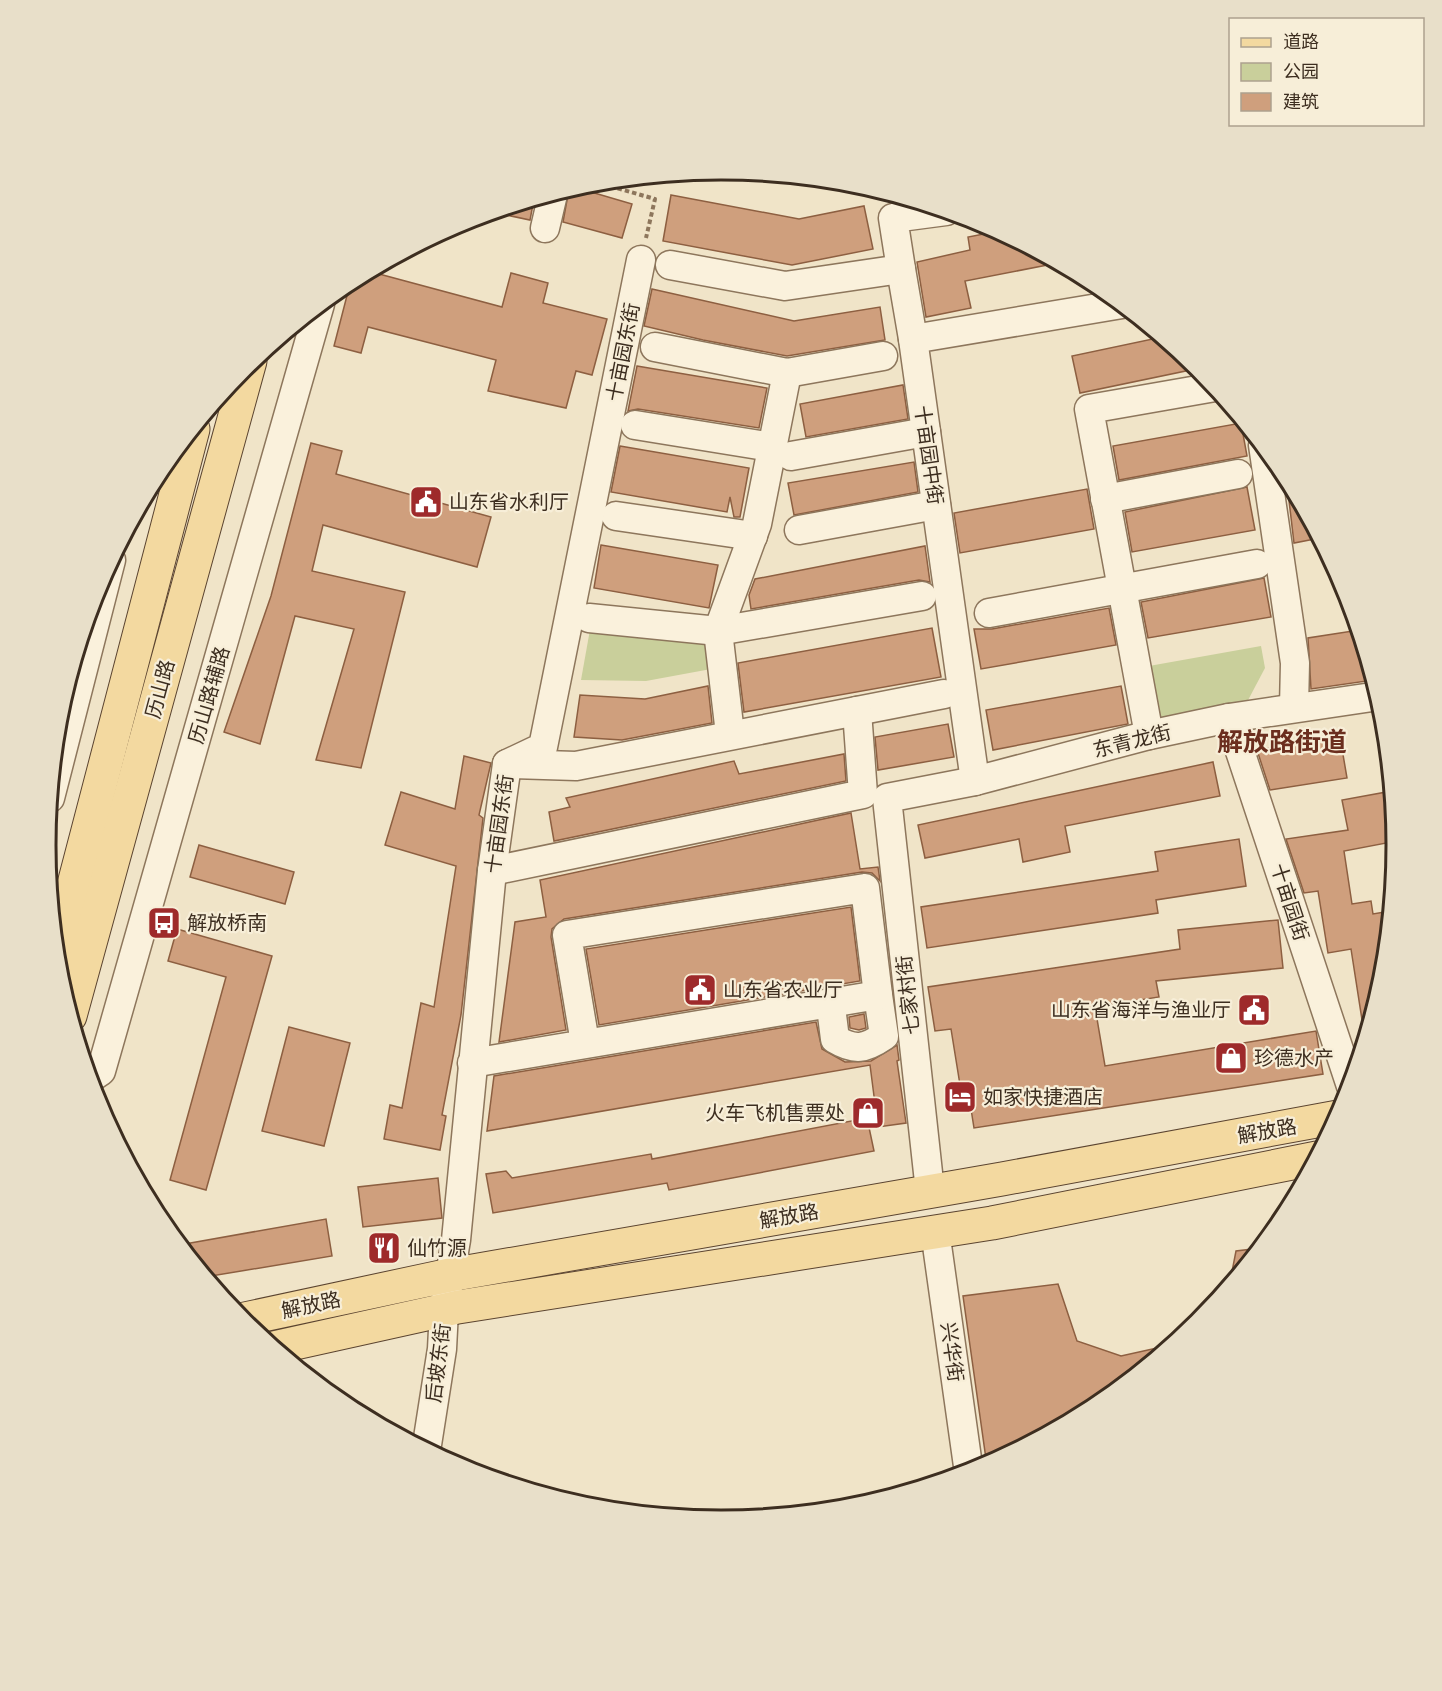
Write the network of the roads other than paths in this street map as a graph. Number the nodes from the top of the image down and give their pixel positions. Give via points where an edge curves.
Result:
1 (551, 203) edge
2 (929, 213) edge
3 (545, 228) dead end
4 (641, 260) road end
5 (670, 265) dead end
6 (901, 269) junction
7 (1110, 306) edge
8 (316, 318) edge
9 (913, 339) junction
10 (655, 347) dead end
11 (883, 356) dead end
12 (787, 373) junction
13 (245, 381) edge
14 (1205, 389) edge
15 (635, 425) dead end
16 (926, 432) junction
17 (188, 447) edge
18 (782, 451) junction
19 (1266, 464) edge
20 (1238, 474) dead end
21 (1105, 499) junction
22 (936, 506) junction
23 (616, 516) dead end
24 (799, 530) dead end
25 (753, 536) junction
26 (1257, 564) dead end
27 (1122, 590) junction
28 (922, 596) dead end
29 (989, 613) dead end
30 (97, 616) edge
31 (589, 618) dead end
32 (718, 631) junction
33 (944, 694) dead end
34 (1370, 697) edge
35 (1294, 707) junction
36 (856, 711) junction
37 (1229, 718) junction
38 (730, 734) junction
39 (1149, 735) junction
40 (63, 749) edge
41 (507, 764) junction
42 (975, 781) junction
43 (887, 798) joint
44 (492, 871) junction
45 (61, 933) edge
46 (878, 995) junction
47 (74, 1001) edge
48 (832, 1015) dead end
49 (585, 1043) junction
50 (472, 1063) junction
51 (1346, 1072) edge
52 (97, 1074) edge
53 (1327, 1119) edge
54 (1307, 1160) edge
55 (930, 1191) junction
56 (935, 1231) junction
57 (450, 1275) junction
58 (444, 1310) junction
59 (252, 1318) edge
60 (282, 1346) edge
61 (427, 1442) edge
62 (968, 1463) edge

1 - 3 street
2 - 6 street via 893,218
4 - 41 street, 十亩园东街 via 543,747
5 - 6 street via 785,286
6 - 9 street
7 - 9 street
8 - 52 street, 历山路辅路 via 102,1071
9 - 16 street, 十亩园中街
10 - 12 street
11 - 12 street
12 - 18 street
13 - 47 main road, 历山路
14 - 21 street via 1089,409
15 - 18 street
16 - 18 street
16 - 22 street, 十亩园中街
17 - 45 main road, 历山路
18 - 25 street
19 - 35 street via 1295,663
20 - 21 street
21 - 27 street
22 - 24 street
22 - 42 street, 十亩园中街
23 - 25 street
25 - 32 street
26 - 27 street
27 - 29 street
27 - 39 street
28 - 32 street
30 - 40 street
31 - 32 street
32 - 38 street
33 - 36 street
34 - 35 street, 东青龙街
35 - 37 street, 东青龙街
36 - 38 street
36 - 44 street via 863,794
37 - 39 street, 东青龙街
37 - 51 street, 十亩园街
38 - 41 street via 576,766
39 - 42 street, 东青龙街
41 - 44 street, 十亩园东街
42 - 43 street, 东青龙街
43 - 55 street, 七家村街
44 - 50 street, 十亩园东街
46 - 48 street via 884,1036 871,1045 850,1048 835,1039
46 - 49 street
46 - 49 street via 865,888 567,935
49 - 50 street
50 - 57 street, 十亩园东街
53 - 55 main road, 解放路
54 - 56 main road, 解放路
55 - 57 main road, 解放路
56 - 58 main road, 解放路
56 - 62 street, 兴华街
57 - 58 street, 后坡东街
57 - 59 main road, 解放路
58 - 60 main road, 解放路
58 - 61 street, 后坡东街

